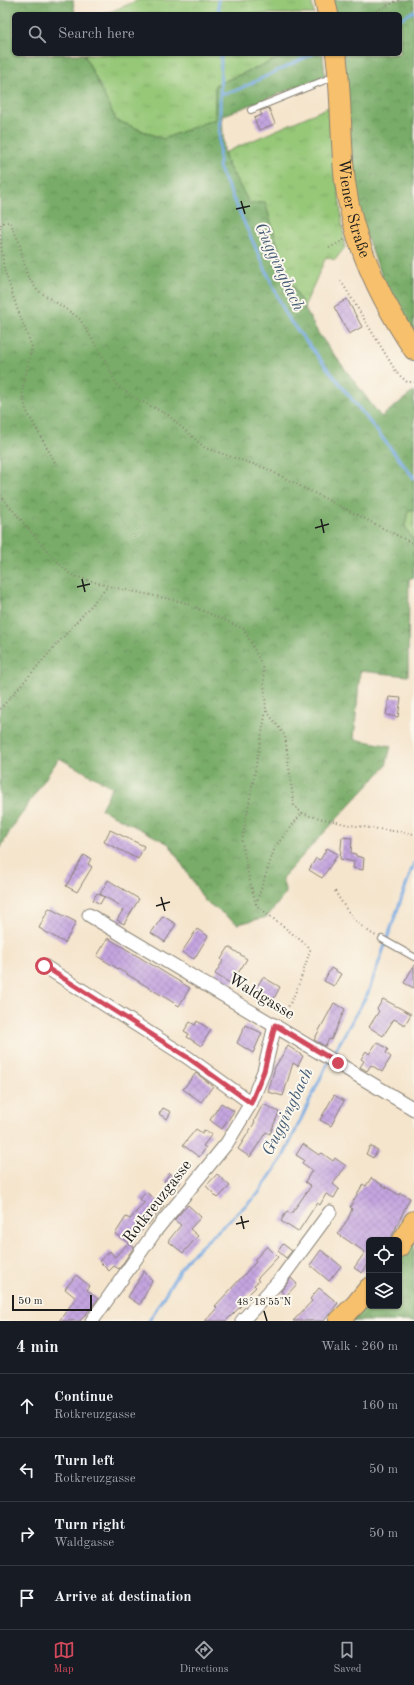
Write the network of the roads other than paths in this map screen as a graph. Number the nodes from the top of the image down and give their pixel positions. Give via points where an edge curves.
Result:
1 (325, 0) edge
2 (328, 12) edge
3 (336, 56) edge
4 (339, 74) junction
5 (251, 110) dead end
6 (414, 350) edge
7 (89, 915) dead end
8 (382, 939) road end
9 (414, 957) edge
10 (44, 966) dead end
11 (275, 1025) junction
12 (251, 1103) junction
13 (414, 1109) edge
14 (330, 1212) dead end
15 (414, 1221) edge
16 (402, 1242) edge
17 (366, 1292) edge
18 (92, 1321) edge
19 (242, 1321) edge
20 (339, 1321) edge

1 - 2 main road
3 - 4 main road, Wiener Straße
4 - 5 lane
4 - 6 main road, Wiener Straße via 345,181 357,237 375,281
7 - 11 street, Waldgasse
8 - 9 lane
10 - 12 street via 187,1057
11 - 12 street, Rotkreuzgasse via 264,1071
11 - 13 street, Waldgasse
12 - 18 street, Rotkreuzgasse via 227,1143 156,1230
14 - 19 street via 280,1280
15 - 16 main road
17 - 20 main road

